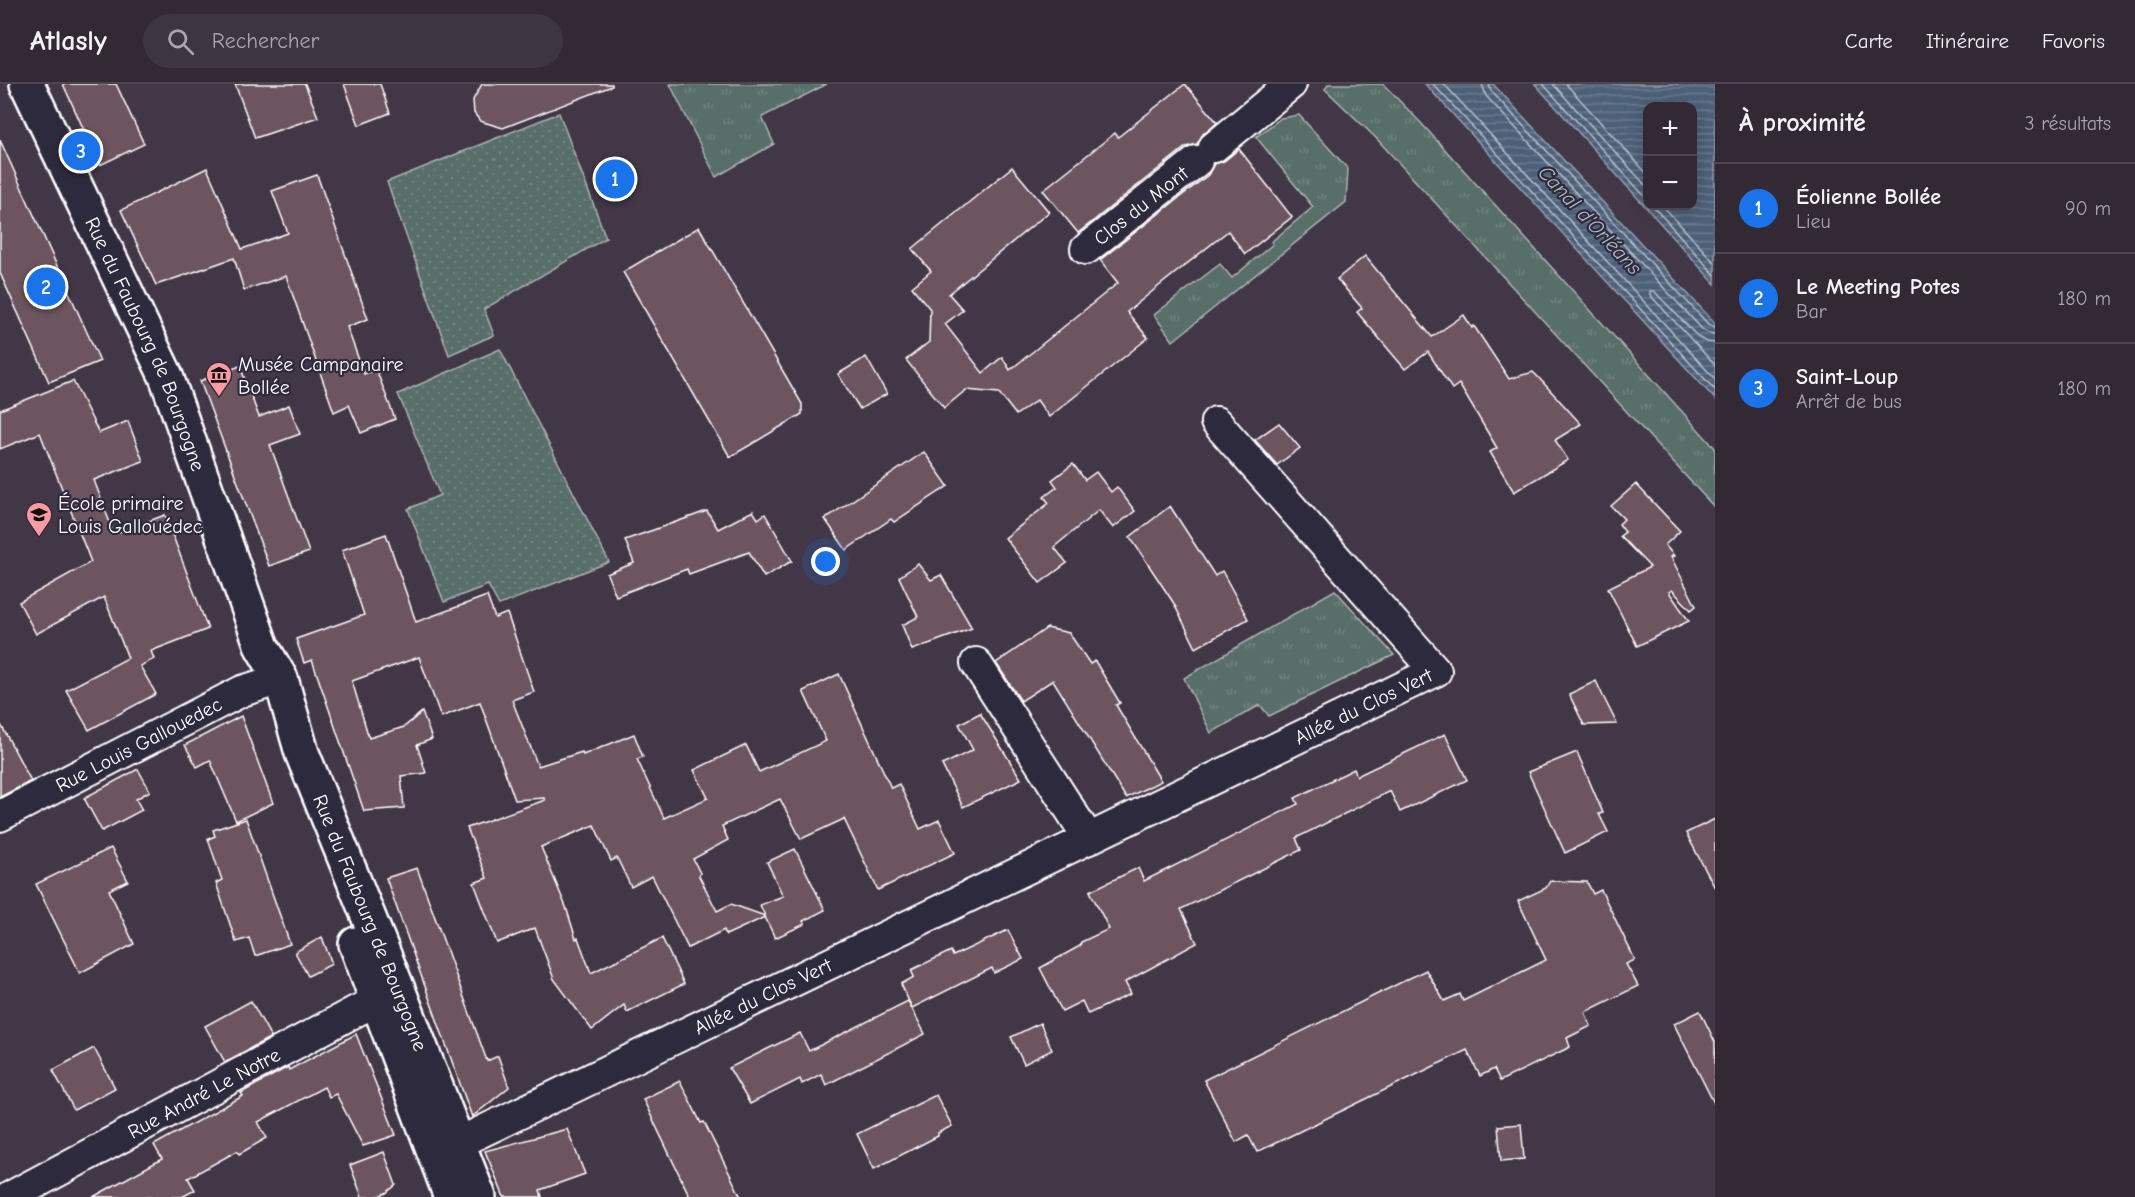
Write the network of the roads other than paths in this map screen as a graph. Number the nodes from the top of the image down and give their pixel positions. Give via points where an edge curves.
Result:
1 (27, 84) edge
2 (1291, 84) edge
3 (1086, 249) dead end
4 (1216, 422) dead end
5 (976, 663) dead end
6 (272, 682) junction
7 (0, 816) edge
8 (1089, 839) junction
9 (388, 997) junction
10 (447, 1148) junction
11 (10, 1197) edge
12 (451, 1197) edge
13 (479, 1197) edge

1 - 6 main road, Rue du Faubourg de Bourgogne via 166,376
2 - 3 street, Clos du Mont
4 - 8 street, Allée du Clos Vert via 1436,671
5 - 8 street
6 - 7 street, Rue Louis Gallouedec via 242,692
6 - 9 main road, Rue du Faubourg de Bourgogne via 302,753
8 - 10 street, Allée du Clos Vert
9 - 10 main road, Rue du Faubourg de Bourgogne
9 - 11 street, Rue André Le Notre
10 - 12 main road, Rue du Faubourg de Bourgogne
10 - 13 main road, Rue du Faubourg de Bourgogne

